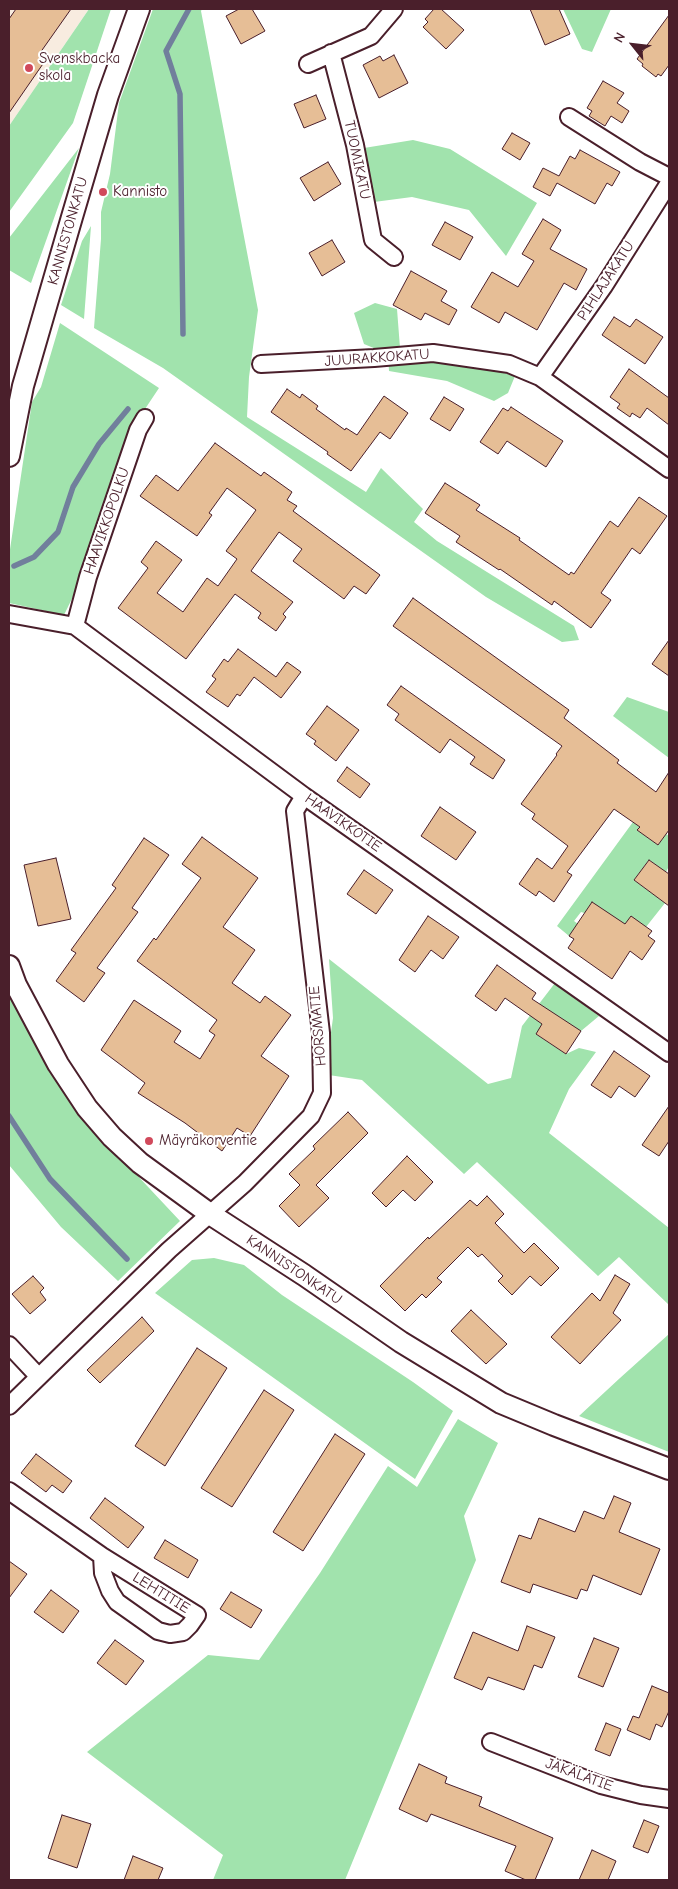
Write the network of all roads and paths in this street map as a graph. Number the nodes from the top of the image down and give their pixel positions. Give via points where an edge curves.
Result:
1 (139, 9) edge
2 (394, 9) edge
3 (331, 53) junction
4 (308, 64) dead end
5 (569, 117) dead end
6 (669, 177) edge
7 (667, 193) edge
8 (394, 257) dead end
9 (262, 364) dead end
10 (540, 377) junction
11 (145, 418) dead end
12 (9, 456) edge
13 (669, 469) edge
14 (9, 614) edge
15 (75, 626) junction
16 (304, 796) junction
17 (9, 966) edge
18 (669, 1053) edge
19 (210, 1214) junction
20 (9, 1345) edge
21 (39, 1378) junction
22 (9, 1406) edge
23 (669, 1469) edge
24 (9, 1490) edge
25 (102, 1556) junction
26 (491, 1742) dead end
27 (669, 1799) edge

1 - 12 street, KANNISTONKATU via 108,95 41,323 23,386
2 - 3 street via 371,36
3 - 4 street
3 - 8 street, TUOMIKATU via 355,145 373,240
5 - 6 street
7 - 10 street, PIHLAJAKATU
9 - 10 street, JUURAKKOKATU via 433,353 509,364
10 - 13 street, JUURAKKOKATU
11 - 15 street, HAAVIKKOPOLKU via 138,430 88,577
14 - 15 street, HAAVIKKOTIE
15 - 16 street, HAAVIKKOTIE
16 - 18 street, HAAVIKKOTIE
16 - 19 street, HORSMATIE via 295,811 321,1033 322,1093 311,1116
17 - 19 street, KANNISTONKATU via 58,1064 87,1108 140,1163
19 - 21 street
19 - 23 street, KANNISTONKATU via 401,1342 501,1403
20 - 21 street
21 - 22 street
24 - 25 street, LEHTITIE
25 - 25 street, LEHTITIE via 103,1573 117,1602 158,1631 170,1634 183,1632 197,1615
26 - 27 street, JÄKÄLÄTIE via 601,1785

